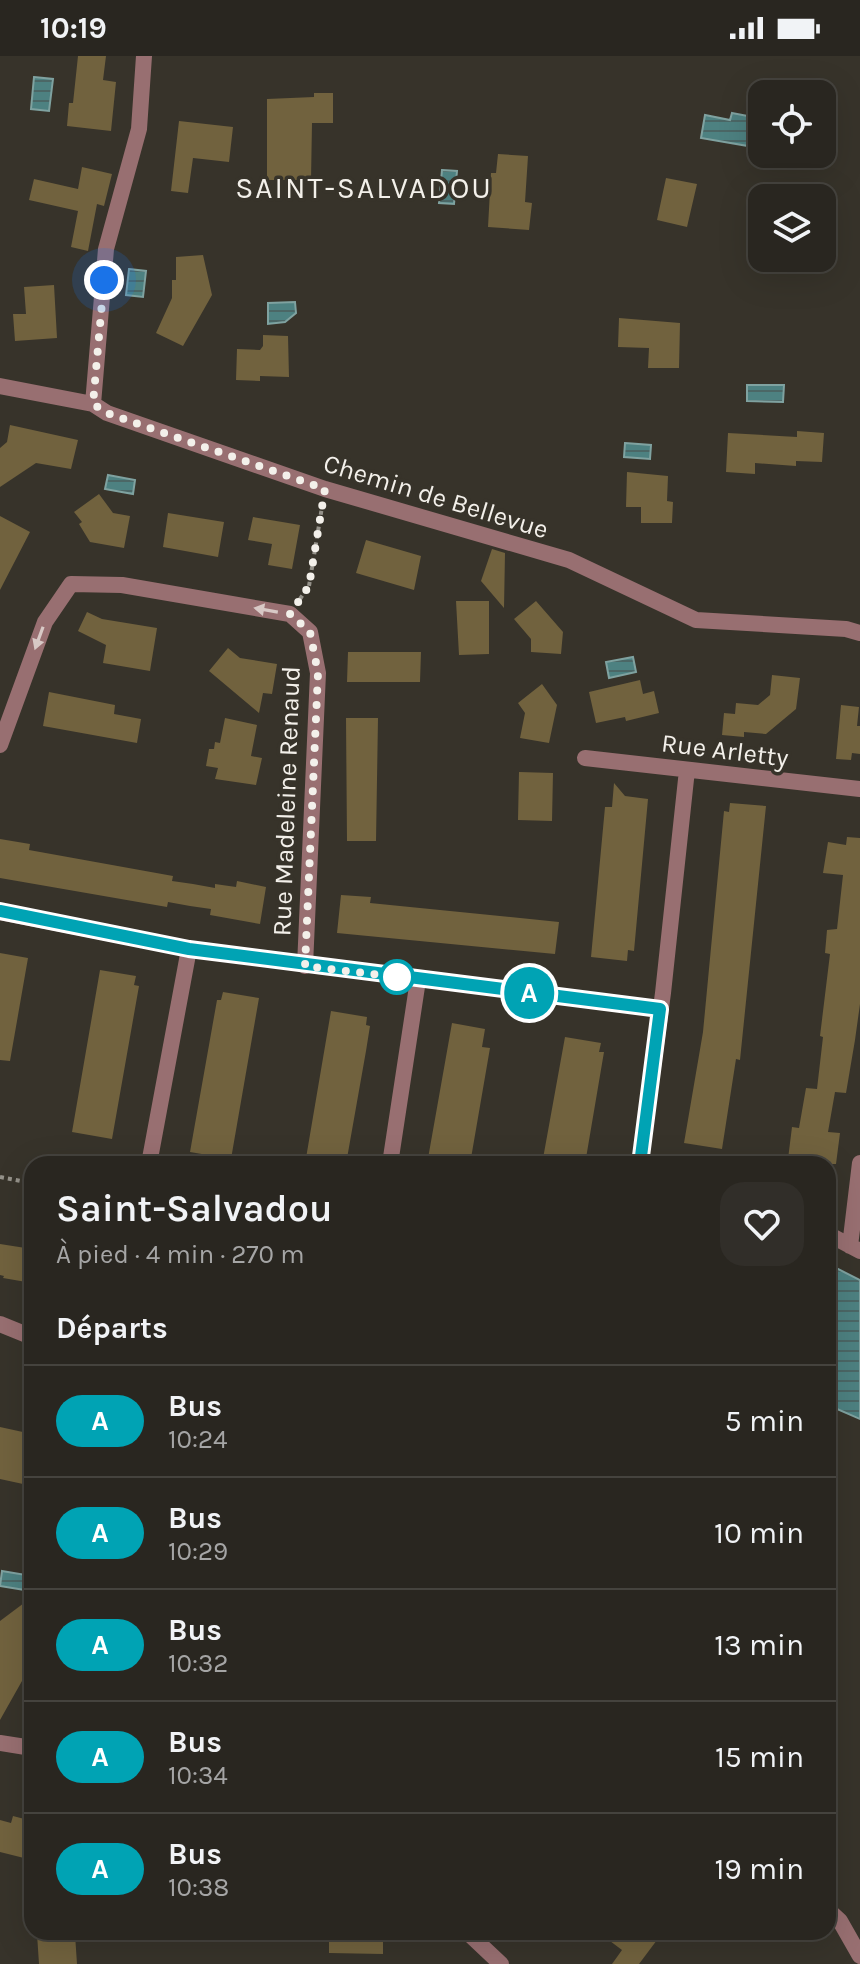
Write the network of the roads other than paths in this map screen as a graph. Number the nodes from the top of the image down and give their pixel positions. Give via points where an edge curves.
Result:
1 (144, 56) edge
2 (0, 386) edge
3 (93, 404) junction
4 (860, 633) edge
5 (0, 745) edge
6 (585, 758) dead end
7 (687, 770) junction
8 (860, 789) edge
9 (0, 912) edge
10 (189, 949) junction
11 (305, 966) junction
12 (418, 980) junction
13 (660, 1009) junction
14 (150, 1156) edge
15 (391, 1156) edge
16 (641, 1156) edge
17 (860, 1163) edge
18 (836, 1238) edge
19 (855, 1248) edge
20 (0, 1324) edge
21 (24, 1334) edge
22 (0, 1743) edge
23 (24, 1747) edge
24 (836, 1917) edge
25 (476, 1940) edge
26 (860, 1956) edge
27 (501, 1964) edge

1 - 3 street via 139,129 106,249
2 - 3 street, Chemin de Bellevue
3 - 4 street, Chemin de Bellevue via 325,489 569,560 696,620
11 -> 5 street, Rue Madeleine Renaud via 318,673 310,632 290,614 122,585 71,584 45,622
6 - 7 street, Rue Arletty
7 - 8 street, Rue Arletty
7 - 13 street
9 - 10 street
10 - 11 street
10 - 14 street
11 - 12 street
12 - 13 street
12 - 15 street
13 - 16 street
17 - 19 street
18 - 19 street
20 - 21 street
22 - 23 street
24 - 26 street
25 - 27 street

